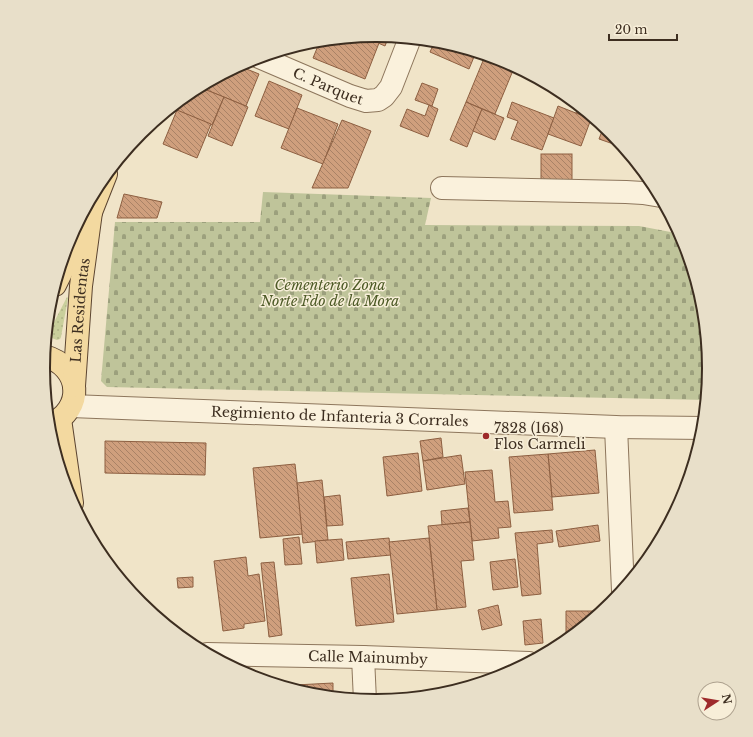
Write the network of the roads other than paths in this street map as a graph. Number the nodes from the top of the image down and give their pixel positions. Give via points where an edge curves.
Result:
1 (408, 44) edge
2 (268, 61) edge
3 (442, 188) dead end
4 (649, 189) edge
5 (93, 207) edge
6 (91, 212) junction
7 (74, 246) edge
8 (51, 357) edge
9 (63, 409) edge
10 (616, 428) junction
11 (698, 428) edge
12 (70, 480) edge
13 (623, 583) edge
14 (219, 654) edge
15 (363, 657) junction
16 (518, 663) edge
17 (365, 694) edge

1 - 2 street, C. Parquet via 391,87 378,100 366,101 350,96
3 - 4 street
5 - 6 main road, Las Residentas
6 - 7 main road, Las Residentas
6 - 9 main road, Las Residentas
8 - 9 main road via 64,365 70,374
9 - 10 street, Regimiento de Infanteria 3 Corrales
9 - 12 main road, Las Residentas
10 - 11 street, Regimiento de Infanteria 3 Corrales
10 - 13 street
14 - 15 street, Calle Mainumby
15 - 16 street, Calle Mainumby
15 - 17 street

